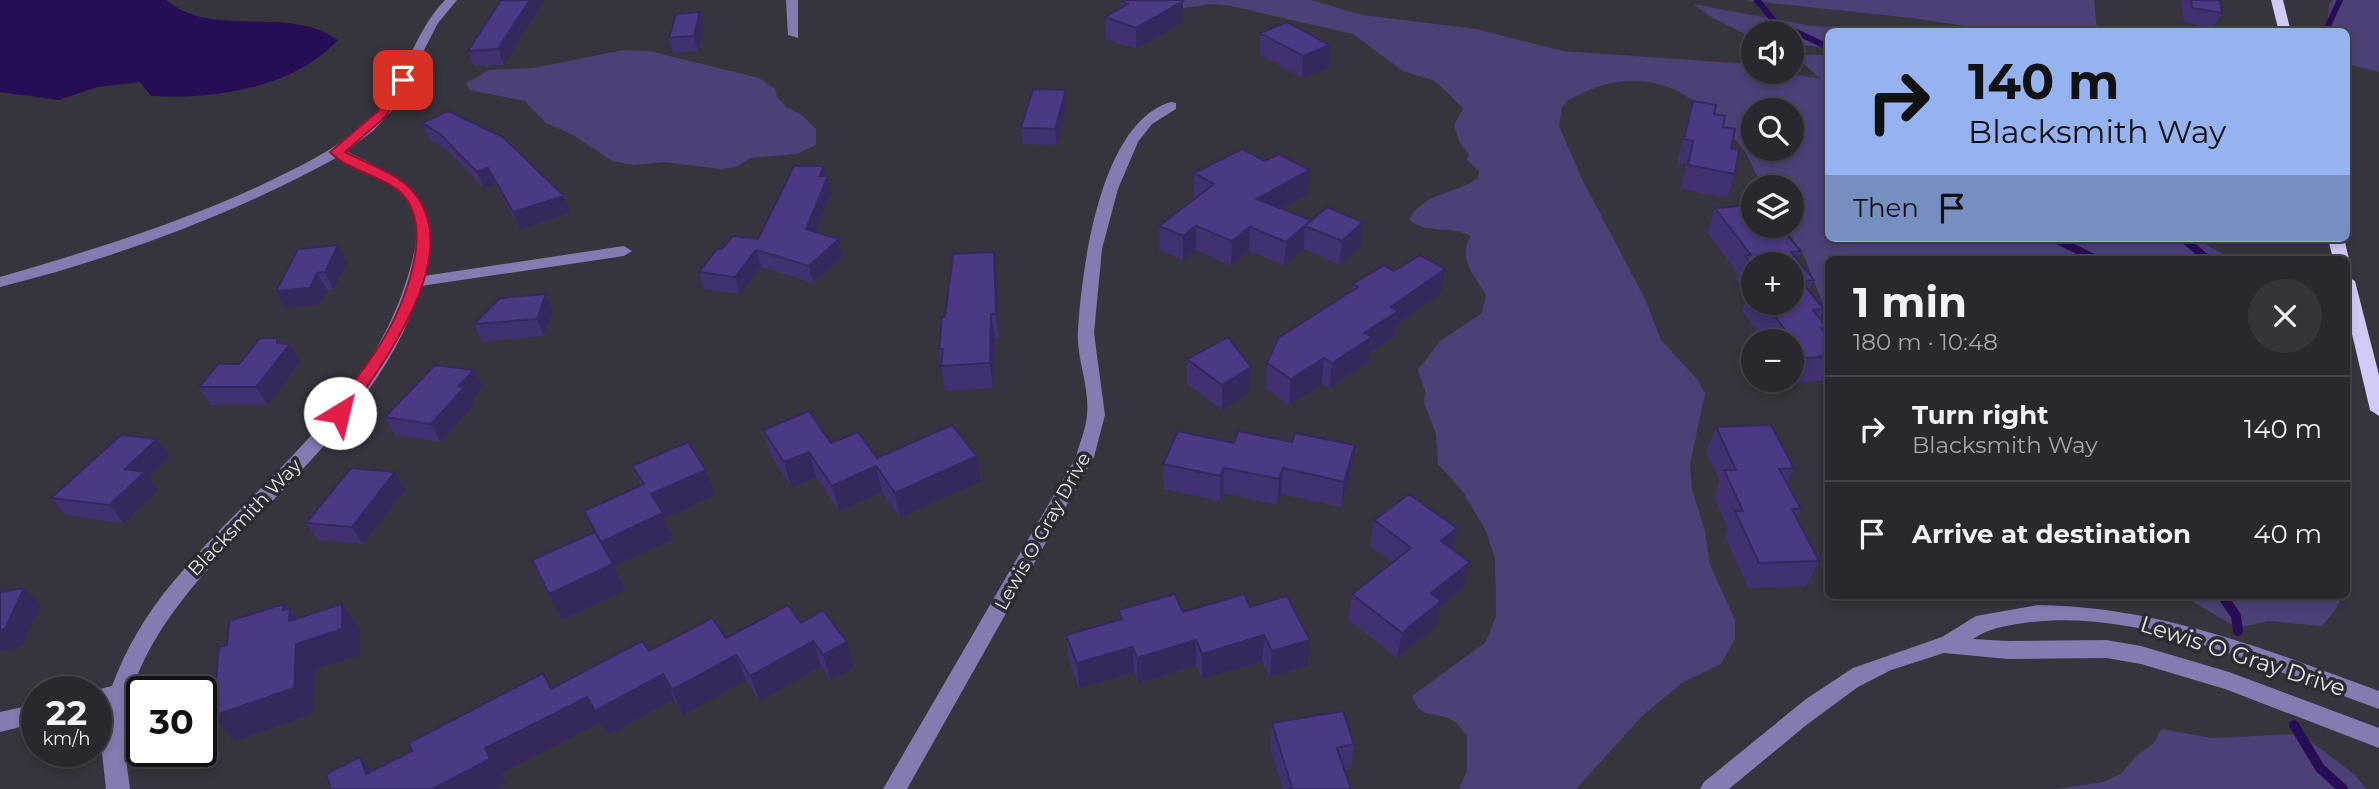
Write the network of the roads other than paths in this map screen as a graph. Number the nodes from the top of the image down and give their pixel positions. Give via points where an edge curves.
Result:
1 (451, 0) edge
2 (792, 0) edge
3 (2277, 0) edge
4 (2283, 28) edge
5 (794, 35) dead end
6 (1171, 106) dead end
7 (336, 152) junction
8 (624, 251) dead end
9 (0, 282) edge
10 (415, 282) junction
11 (2350, 293) edge
12 (2379, 410) edge
13 (1946, 645) junction
14 (120, 694) junction
15 (112, 696) edge
16 (2379, 700) edge
17 (21, 717) edge
18 (0, 722) edge
19 (2379, 738) edge
20 (118, 789) edge
21 (895, 789) edge
22 (1712, 789) edge

1 - 7 street via 425,30 393,100 368,128
2 - 5 street
3 - 4 main road
6 - 21 street, Lewis O Gray Drive via 1147,121 1131,141 1094,249 1086,333 1096,415 1085,457
7 - 9 street via 221,207
7 - 10 street, Blacksmith Way via 393,181 417,204 425,233
8 - 10 street
10 - 14 street, Blacksmith Way via 392,338 340,413 174,591 142,642
11 - 12 main road
13 - 16 street, Lewis O Gray Drive via 1985,621 2005,617 2108,617 2186,634
13 - 19 street, Lewis O Gray Drive via 2106,649 2141,655 2229,681
13 - 22 street, Lewis O Gray Drive via 1899,656 1852,679
14 - 15 street
14 - 20 street, Blacksmith Way via 114,731
17 - 18 street

